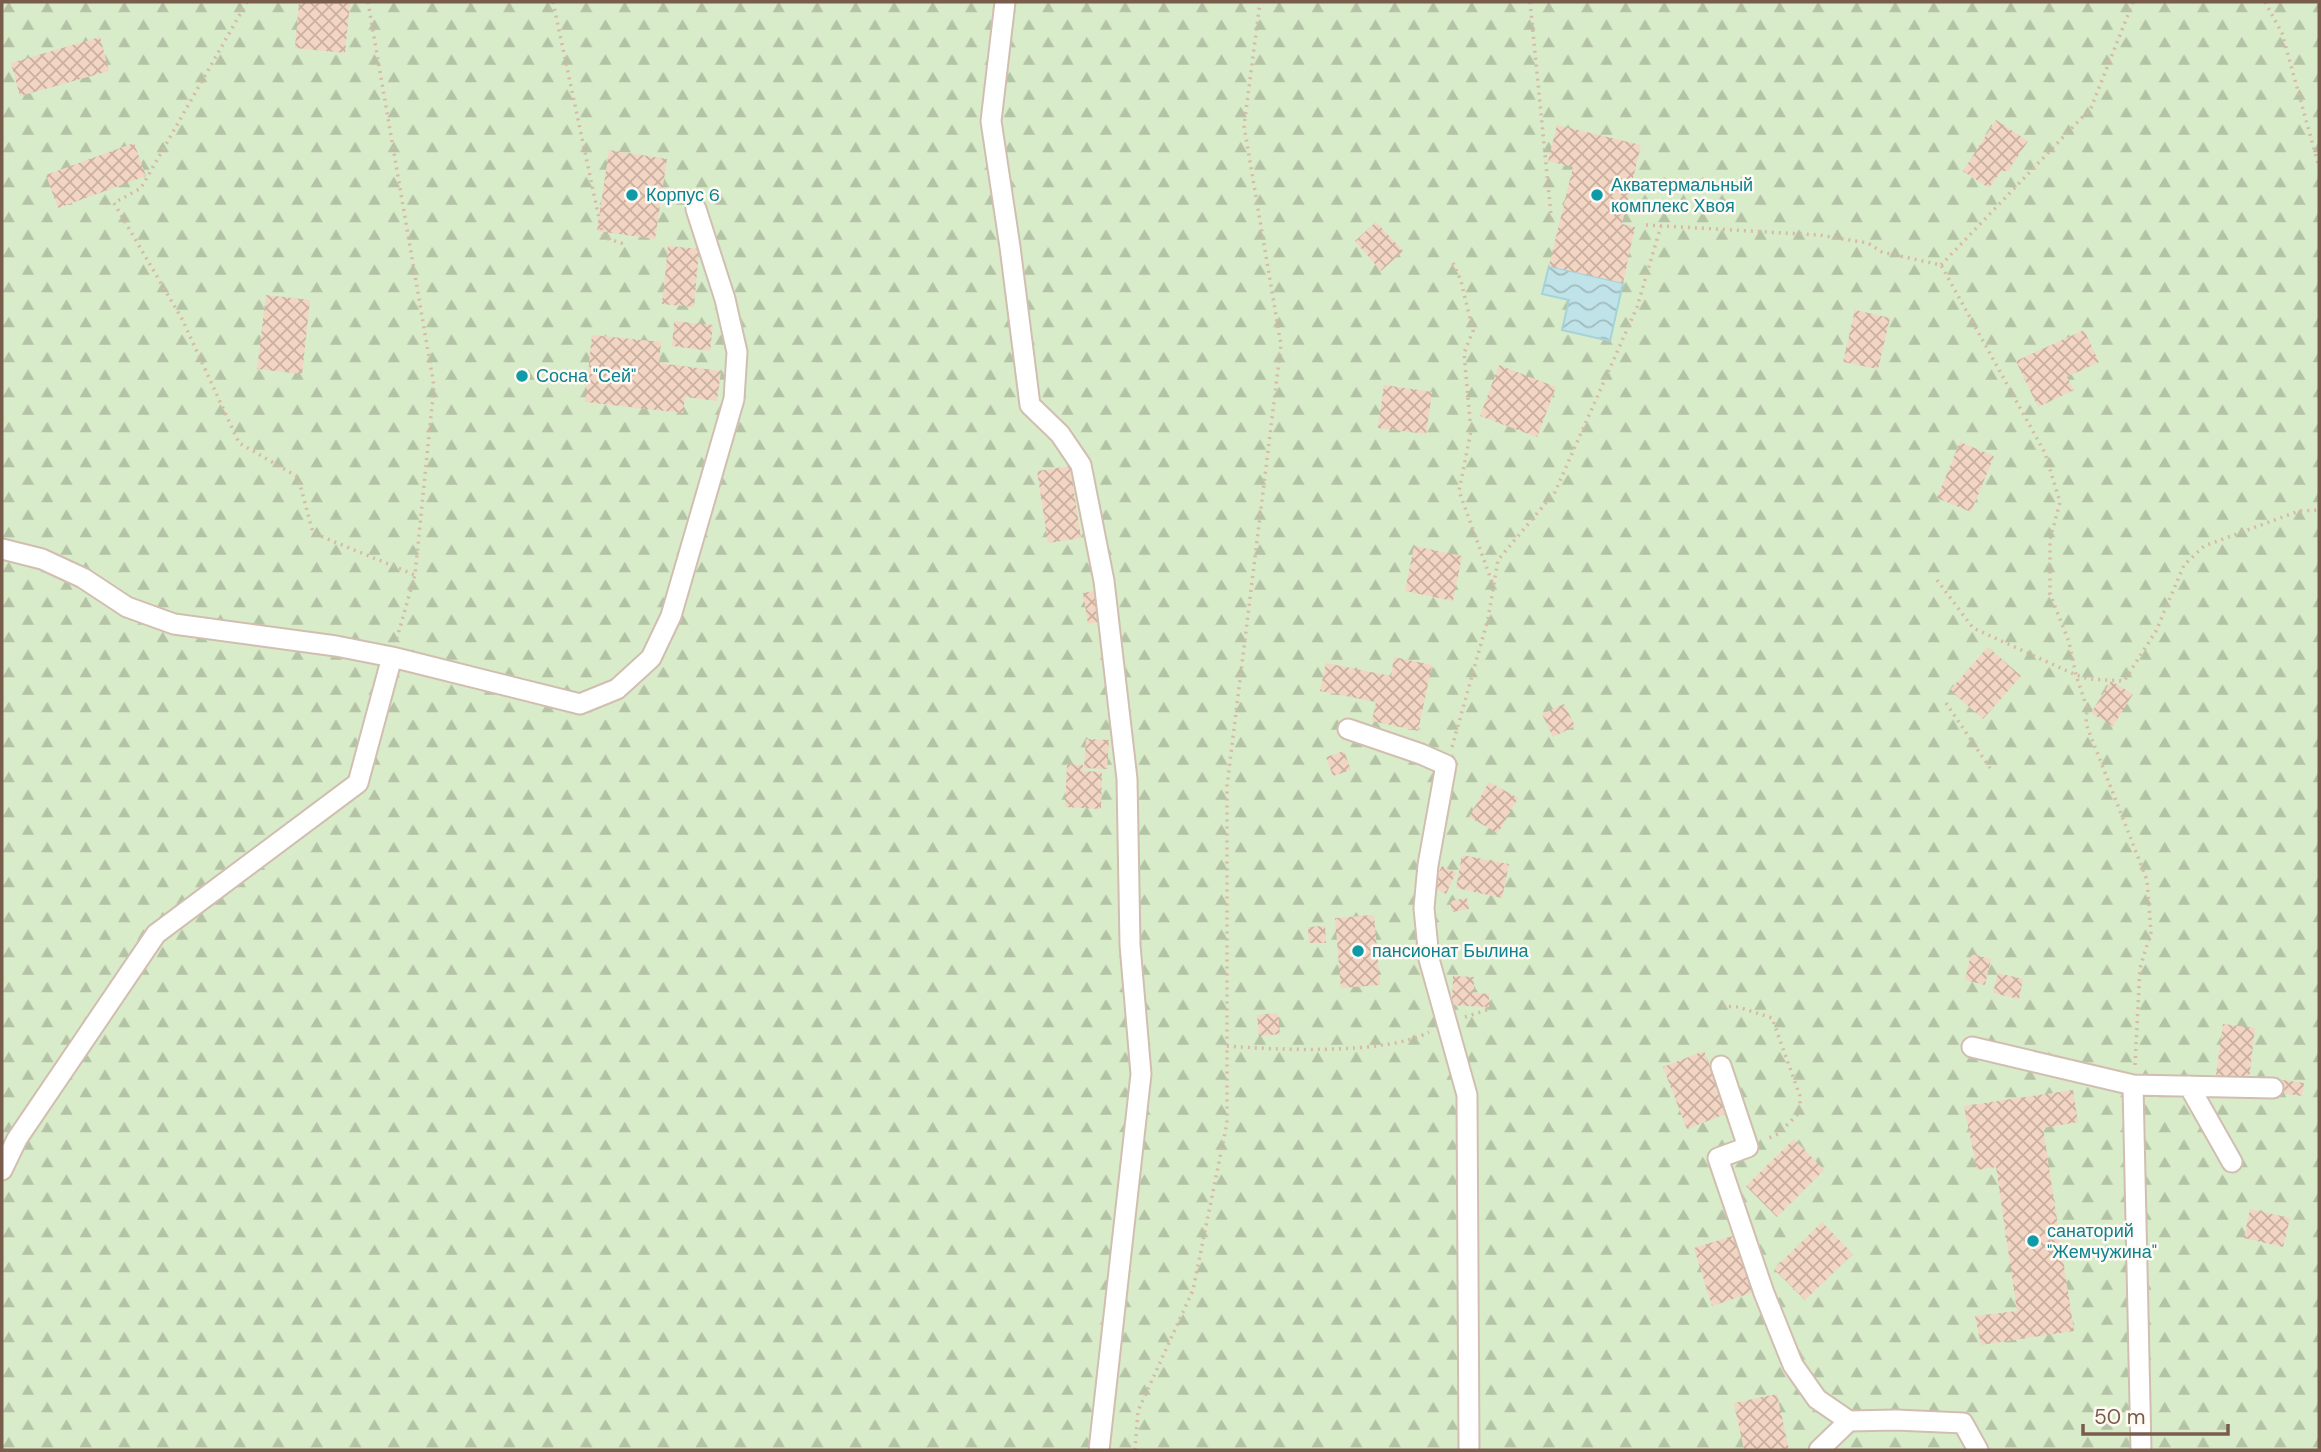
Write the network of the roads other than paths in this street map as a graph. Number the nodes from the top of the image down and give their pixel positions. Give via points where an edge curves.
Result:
1 (1005, 2) edge
2 (696, 209) dead end
3 (2, 549) edge
4 (392, 657) junction
5 (1348, 729) dead end
6 (1972, 1047) dead end
7 (1721, 1066) dead end
8 (2133, 1085) junction
9 (2189, 1086) junction
10 (2273, 1088) dead end
11 (2232, 1162) dead end
12 (2, 1170) edge
13 (1849, 1421) junction
14 (1099, 1450) edge
15 (1469, 1450) edge
16 (1819, 1450) edge
17 (1978, 1450) edge
18 (2141, 1450) edge

1 - 14 street via 991,121 1030,405 1060,434 1081,465 1104,581 1127,779 1130,945 1141,1074
2 - 4 street via 737,352 734,399 671,616 651,658 617,689 580,704
3 - 4 street via 42,559 83,578 127,607 174,624
4 - 12 street via 358,783 156,934 17,1139
5 - 15 street via 1446,765 1424,908 1429,959 1467,1095
6 - 8 street
7 - 13 street via 1748,1147 1718,1158 1765,1293 1793,1365 1817,1399
8 - 9 street
8 - 18 street
9 - 10 street
9 - 11 street
13 - 16 street
13 - 17 street via 1964,1423

